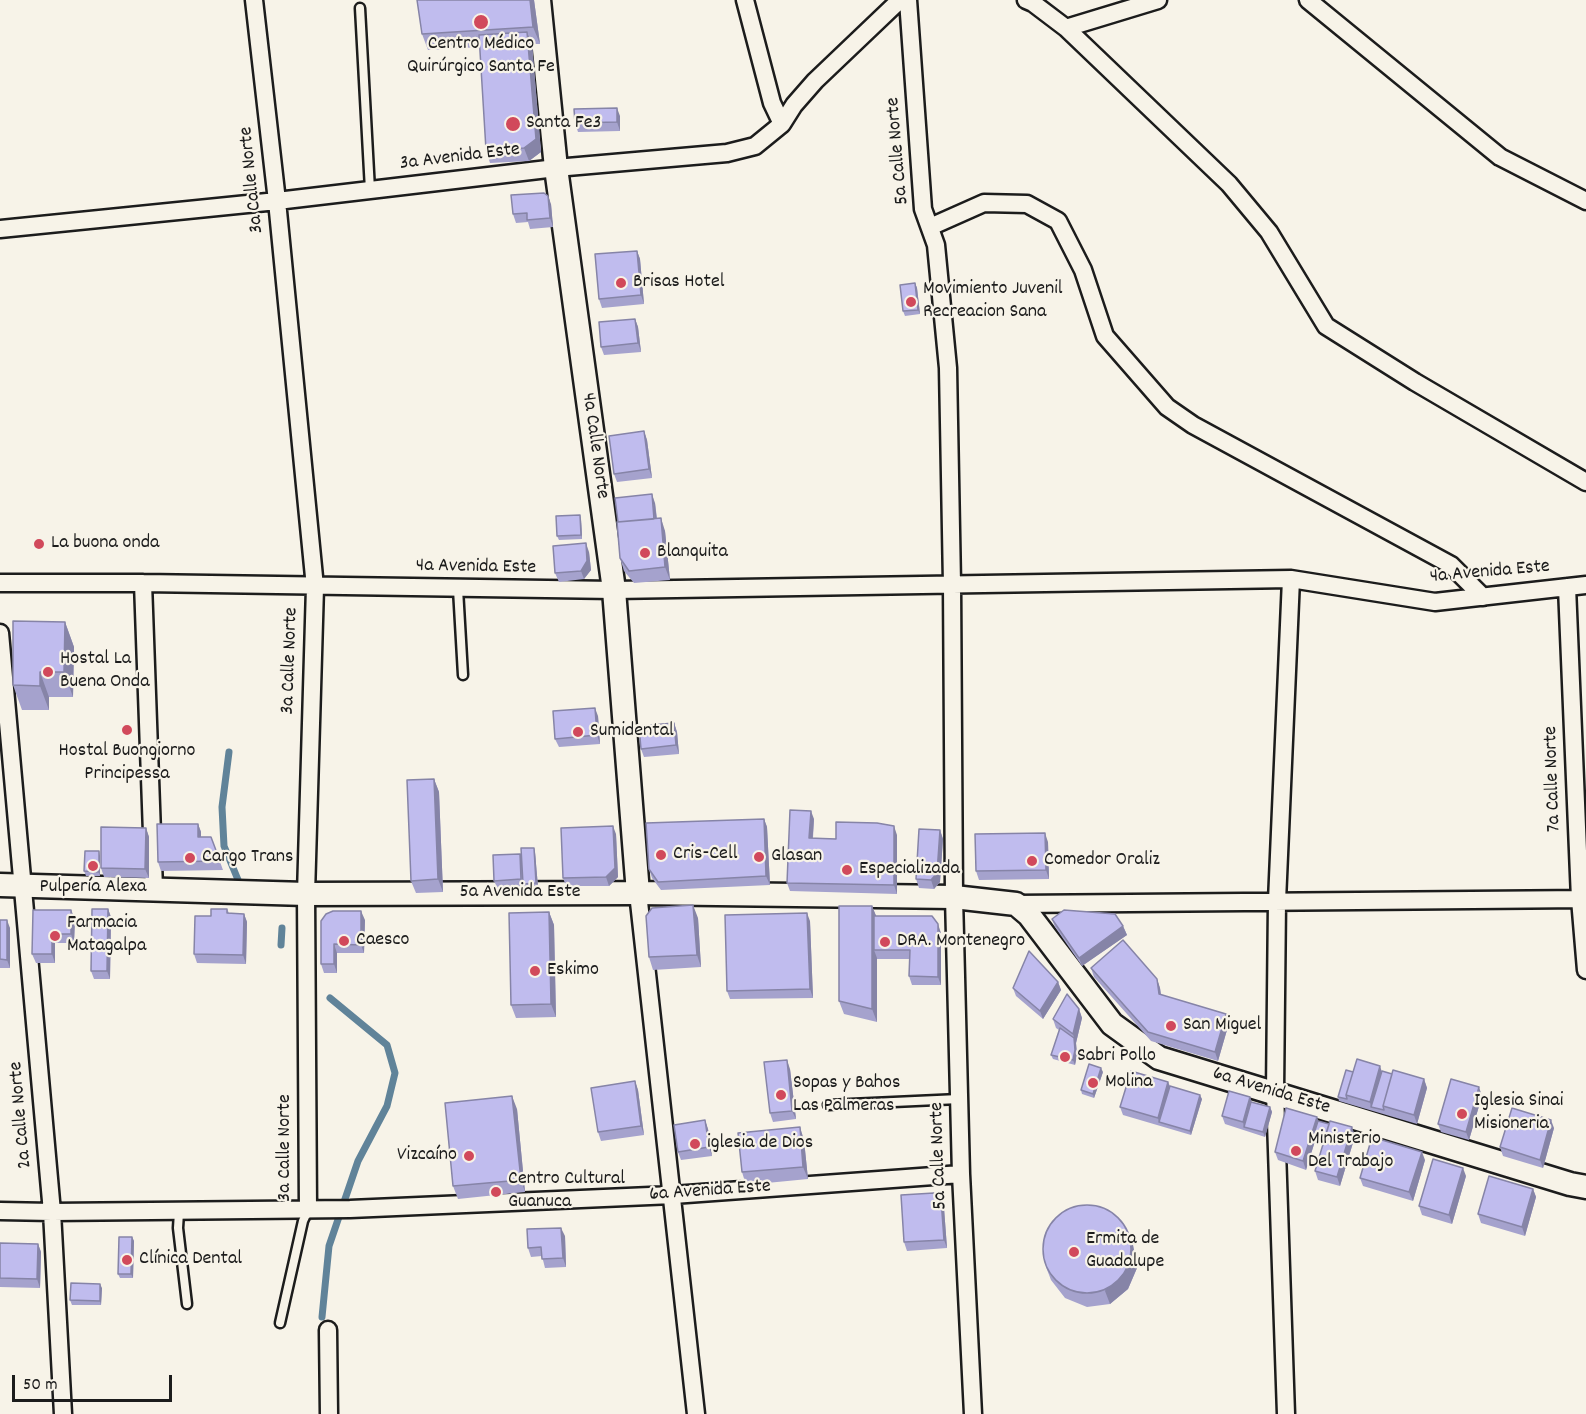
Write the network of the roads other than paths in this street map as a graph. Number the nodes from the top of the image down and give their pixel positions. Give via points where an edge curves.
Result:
1 (254, 0) edge
2 (540, 0) edge
3 (745, 0) edge
4 (900, 0) edge
5 (908, 0) edge
6 (1026, 0) edge
7 (1158, 0) edge
8 (1308, 0) edge
9 (360, 8) dead end
10 (1066, 28) junction
11 (782, 124) junction
12 (556, 168) junction
13 (370, 190) junction
14 (277, 201) junction
15 (1586, 201) edge
16 (930, 227) junction
17 (0, 229) edge
18 (1586, 482) edge
19 (1291, 579) junction
20 (0, 583) edge
21 (143, 583) junction
22 (952, 584) junction
23 (1586, 585) edge
24 (315, 587) junction
25 (1567, 587) junction
26 (458, 589) junction
27 (614, 590) junction
28 (1483, 597) junction
29 (0, 633) edge
30 (463, 675) dead end
31 (1580, 738) edge
32 (0, 885) edge
33 (24, 885) junction
34 (154, 889) junction
35 (638, 893) junction
36 (306, 894) junction
37 (954, 897) junction
38 (1583, 899) edge
39 (1277, 901) junction
40 (1016, 904) junction
41 (1586, 970) edge
42 (1275, 1092) junction
43 (959, 1099) junction
44 (828, 1105) dead end
45 (961, 1174) junction
46 (1586, 1187) edge
47 (673, 1195) junction
48 (0, 1210) edge
49 (308, 1210) junction
50 (52, 1212) junction
51 (179, 1212) junction
52 (188, 1304) dead end
53 (280, 1323) dead end
54 (328, 1330) dead end
55 (63, 1414) edge
56 (329, 1414) edge
57 (696, 1414) edge
58 (973, 1414) edge
59 (1286, 1414) edge

1 - 14 street, 3a Calle Norte
2 - 12 street, 4a Calle Norte
3 - 11 street via 772,103
4 - 11 street, 3a Avenida Este via 815,81
5 - 16 street, 5a Calle Norte via 923,208
6 - 10 street
7 - 10 street
8 - 15 street via 1500,157
9 - 13 lane
10 - 18 street via 1229,184 1269,232 1326,326
11 - 12 street, 3a Avenida Este via 755,146 727,153
12 - 13 street, 3a Avenida Este
12 - 27 street, 4a Calle Norte
13 - 14 street, 3a Avenida Este
14 - 17 street, 3a Avenida Este
14 - 24 street, 3a Calle Norte
16 - 22 street, 5a Calle Norte via 936,245 948,368
16 - 28 street via 984,203 1027,204 1058,220 1083,270 1105,336 1167,407 1451,565
19 - 22 street, 4a Avenida Este
19 - 28 street, 4a Avenida Este via 1436,602
19 - 39 street
20 - 21 street, 4a Avenida Este
21 - 24 street, 4a Avenida Este
21 - 34 street
22 - 27 street, 4a Avenida Este
22 - 37 street, 5a Calle Norte
23 - 25 street, 4a Avenida Este
24 - 26 street, 4a Avenida Este
24 - 36 street, 3a Calle Norte
25 - 28 street, 4a Avenida Este
25 - 31 street, 7a Calle Norte
26 - 27 street, 4a Avenida Este
26 - 30 lane
27 - 35 street, 4a Calle Norte
29 - 33 street, 2a Calle Norte
31 - 38 street, 7a Calle Norte
32 - 33 street, 5a Avenida Este
33 - 34 street, 5a Avenida Este
33 - 50 street, 2a Calle Norte
34 - 36 street, 5a Avenida Este
35 - 36 street, 5a Avenida Este
35 - 37 street, 5a Avenida Este
35 - 47 street
36 - 49 street, 3a Calle Norte
37 - 40 street, 5a Avenida Este
37 - 43 street, 5a Calle Norte
38 - 39 street
38 - 41 street, 7a Calle Norte
39 - 40 street
39 - 42 street
40 - 42 street, 6a Avenida Este via 1029,915 1112,1024 1150,1052
42 - 46 street, 6a Avenida Este
42 - 59 street
43 - 44 lane
43 - 45 street, 5a Calle Norte
45 - 47 street, 6a Avenida Este
45 - 58 street, 5a Calle Norte
47 - 49 street, 6a Avenida Este
47 - 57 street
48 - 50 street, 6a Avenida Este
49 - 51 street, 6a Avenida Este
49 - 53 lane, 3a Calle Norte
50 - 51 street, 6a Avenida Este
50 - 55 street, 2a Calle Norte
51 - 52 lane
54 - 56 street

